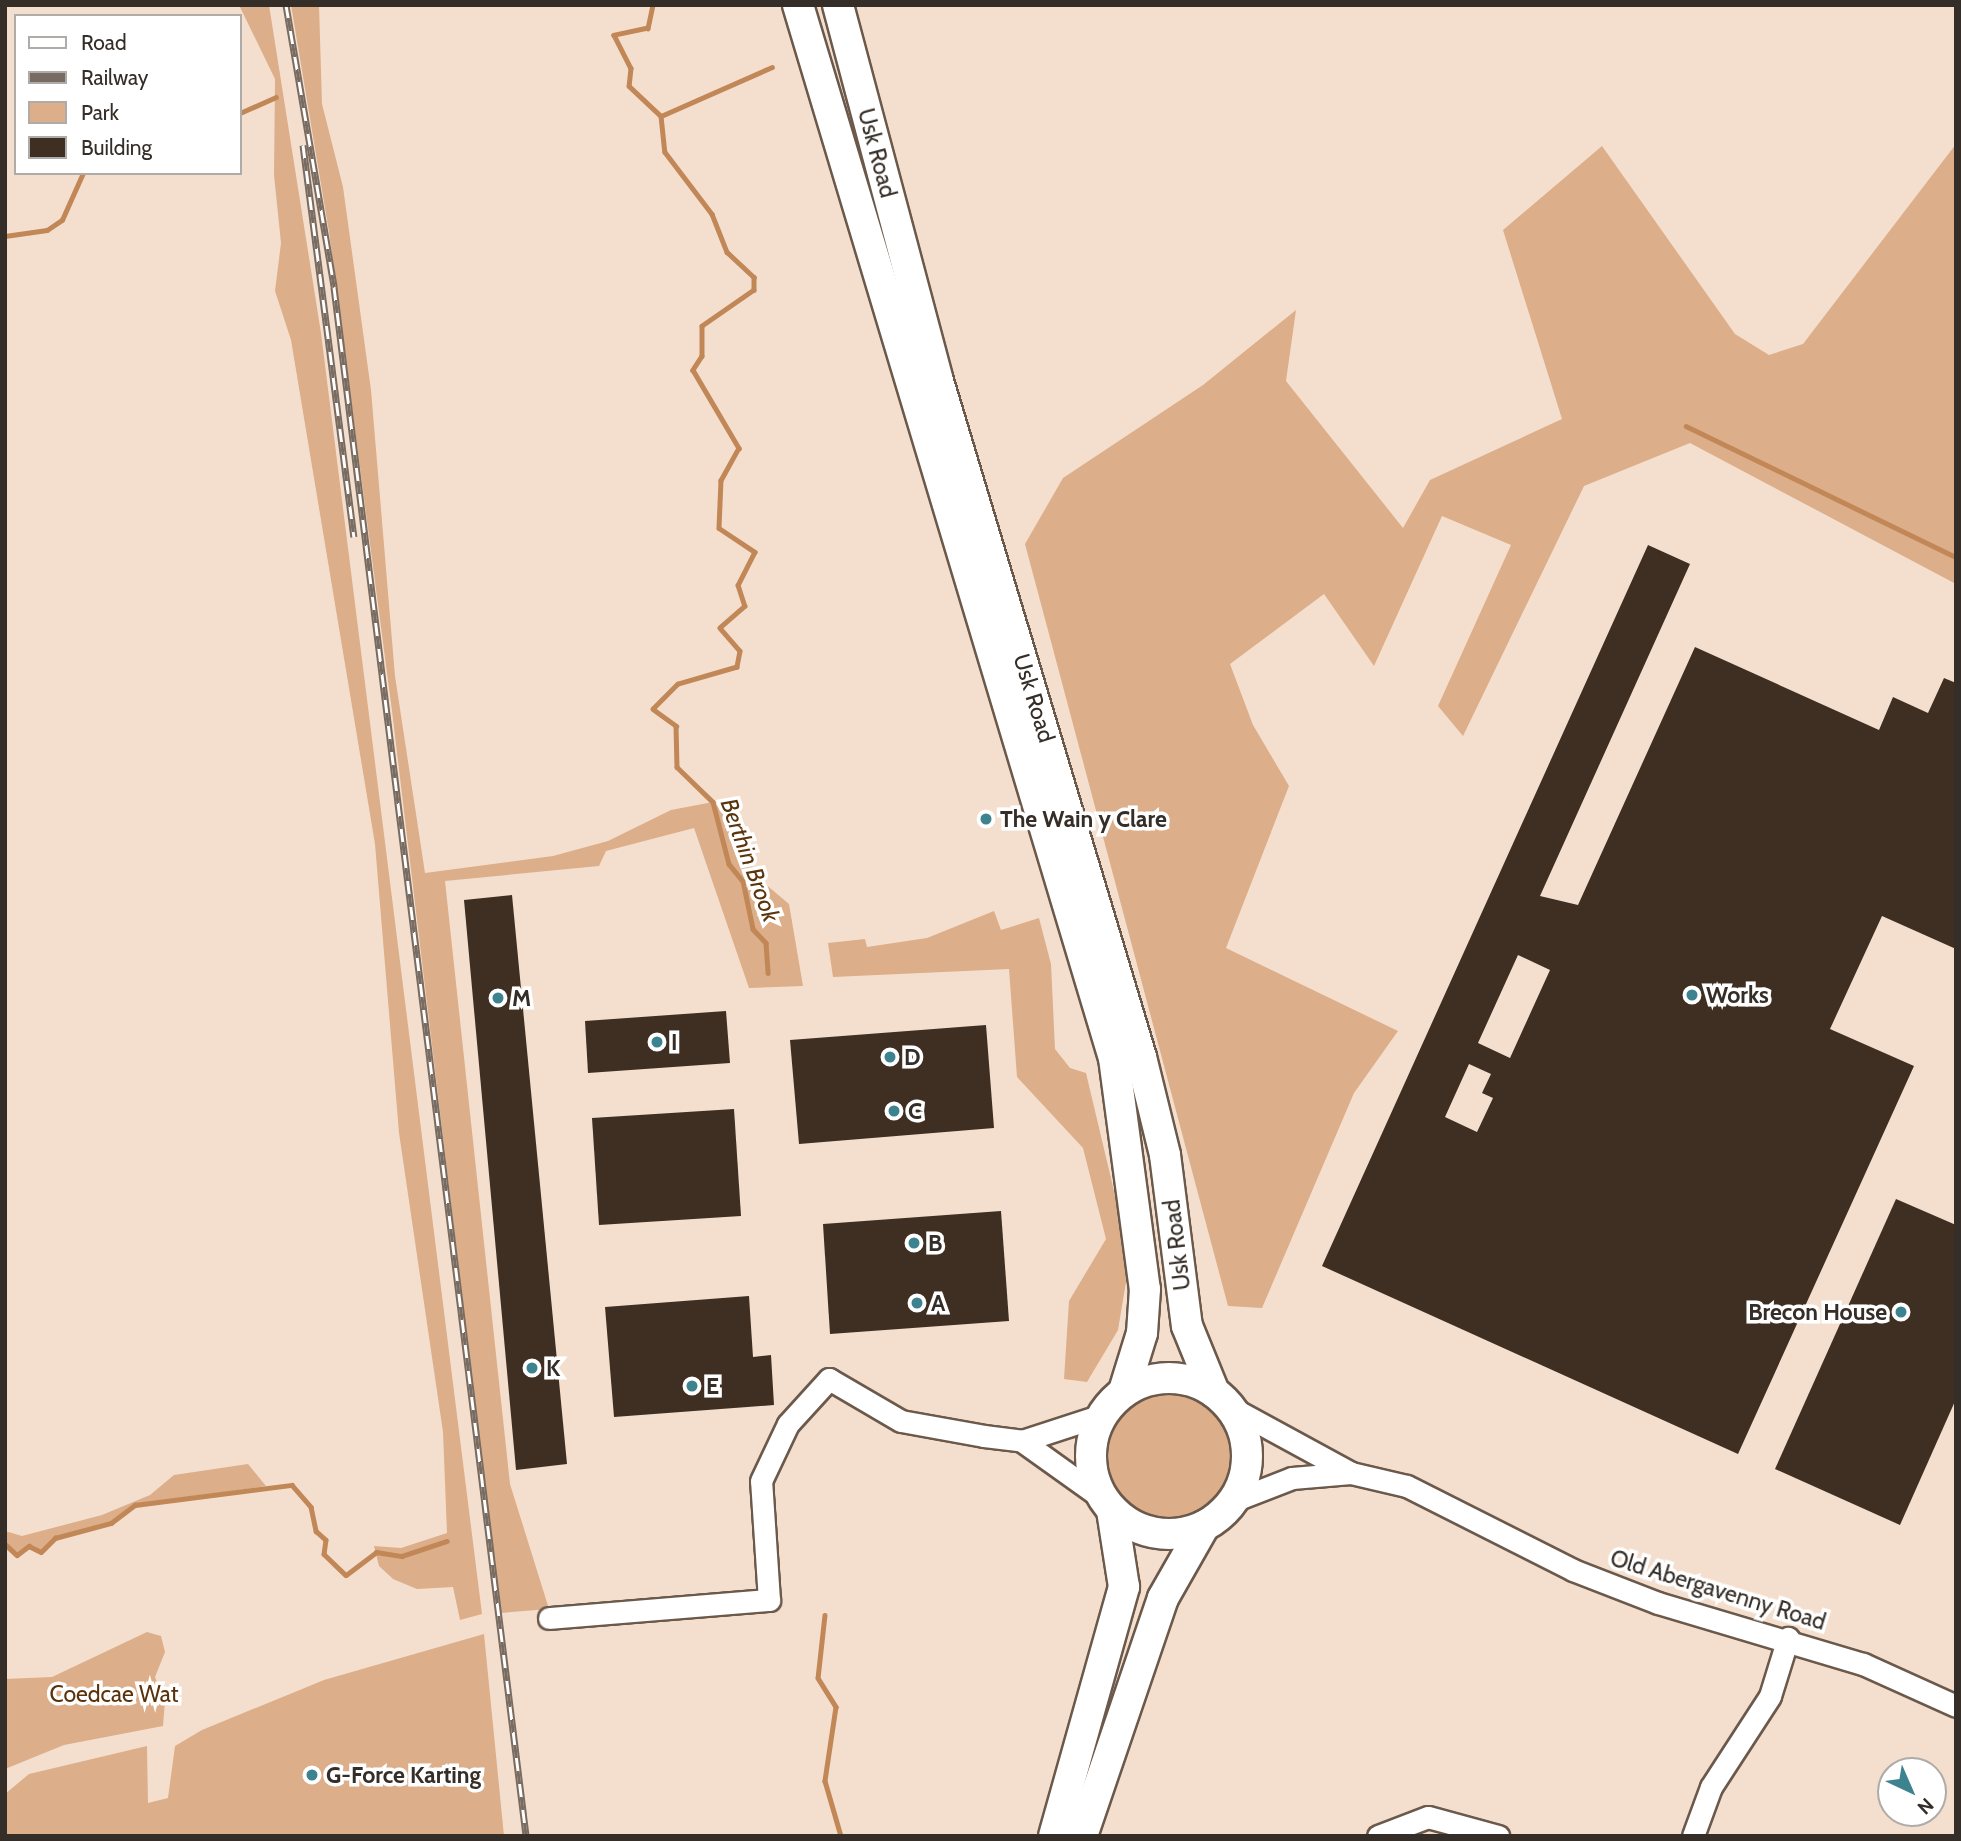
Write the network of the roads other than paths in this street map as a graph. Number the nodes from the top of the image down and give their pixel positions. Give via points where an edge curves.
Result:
1 (798, 5) edge
2 (838, 5) edge
3 (1124, 1391) junction
4 (1222, 1399) junction
5 (1102, 1415) junction
6 (1022, 1441) junction
7 (1351, 1473) junction
8 (1233, 1501) junction
9 (1108, 1504) junction
10 (1204, 1526) junction
11 (549, 1618) dead end
12 (1788, 1638) junction
13 (1956, 1706) edge
14 (1054, 1836) edge
15 (1082, 1836) edge
16 (1378, 1836) edge
17 (1498, 1836) edge
18 (1693, 1836) edge

1 - 3 highway, Usk Road via 1114,1058 1146,1289 1142,1333
2 - 4 highway, Usk Road via 937,378 1141,1057 1166,1155 1187,1326
3 - 4 highway via 1163,1377
3 - 5 highway
4 - 7 street
4 - 8 highway via 1247,1453
5 - 6 street
5 - 9 highway via 1090,1457
6 - 9 street
6 - 11 street via 901,1421 829,1379 788,1424 761,1481 769,1600
7 - 8 street via 1292,1478
7 - 12 street, Old Abergavenny Road via 1407,1486 1573,1570 1647,1599
8 - 10 highway
9 - 10 highway via 1156,1533
9 - 14 highway via 1124,1587
10 - 15 highway via 1163,1598
12 - 13 street, Old Abergavenny Road
12 - 18 street via 1770,1696 1711,1787
16 - 17 street via 1428,1817

